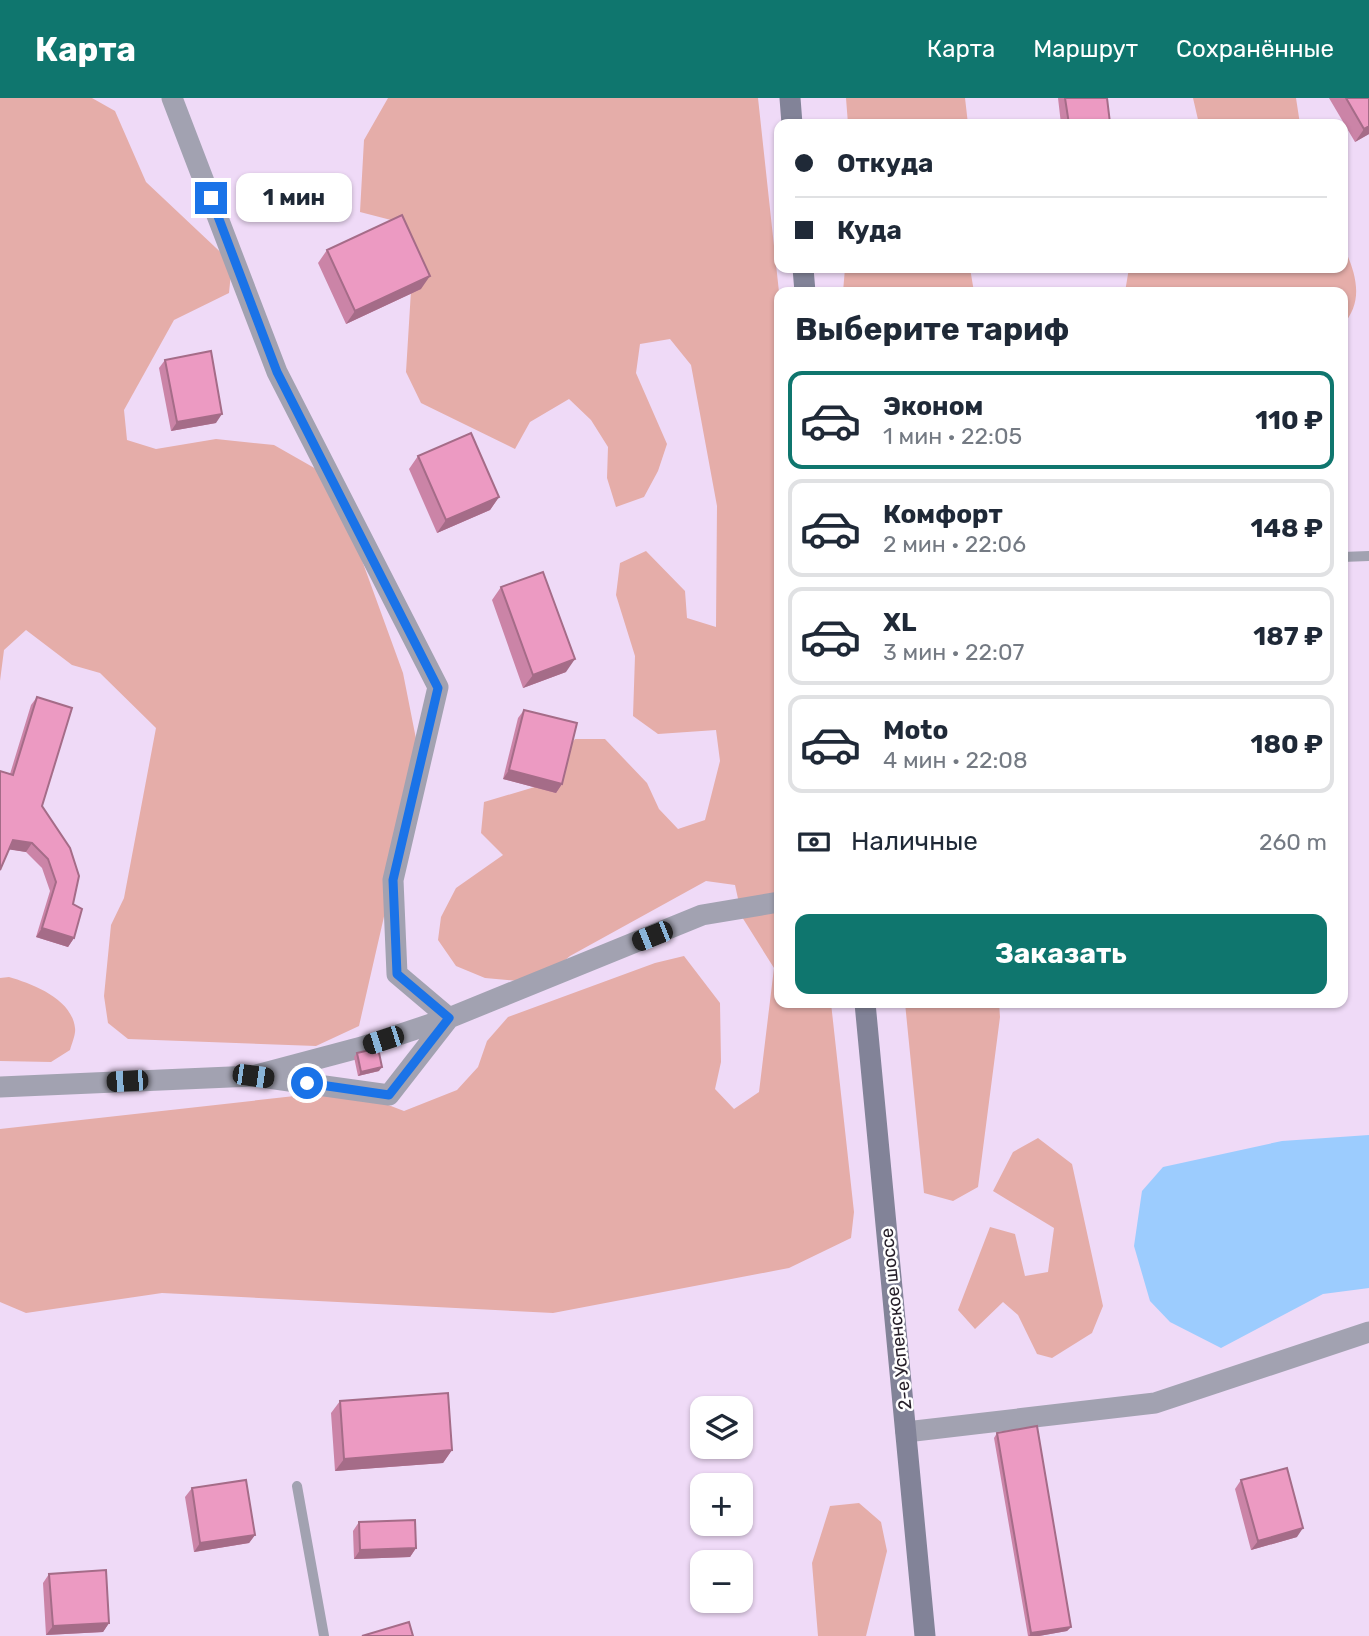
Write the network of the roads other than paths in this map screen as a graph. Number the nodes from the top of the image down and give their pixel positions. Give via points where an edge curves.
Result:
1 (173, 98) edge
2 (790, 98) edge
3 (792, 119) edge
4 (1369, 556) edge
5 (1348, 557) edge
6 (774, 903) edge
7 (865, 1008) edge
8 (449, 1018) junction
9 (253, 1076) junction
10 (0, 1087) edge
11 (1369, 1332) edge
12 (906, 1432) junction
13 (297, 1486) dead end
14 (324, 1636) edge
15 (925, 1636) edge

1 - 8 street via 277,372 438,688 393,880 397,974
2 - 3 main road
4 - 5 lane
6 - 8 street via 702,915
7 - 12 main road, 2-е Успенское шоссе
8 - 9 street
8 - 9 street via 389,1095
9 - 10 street
11 - 12 street via 1155,1403
12 - 15 main road, 2-е Успенское шоссе
13 - 14 lane

